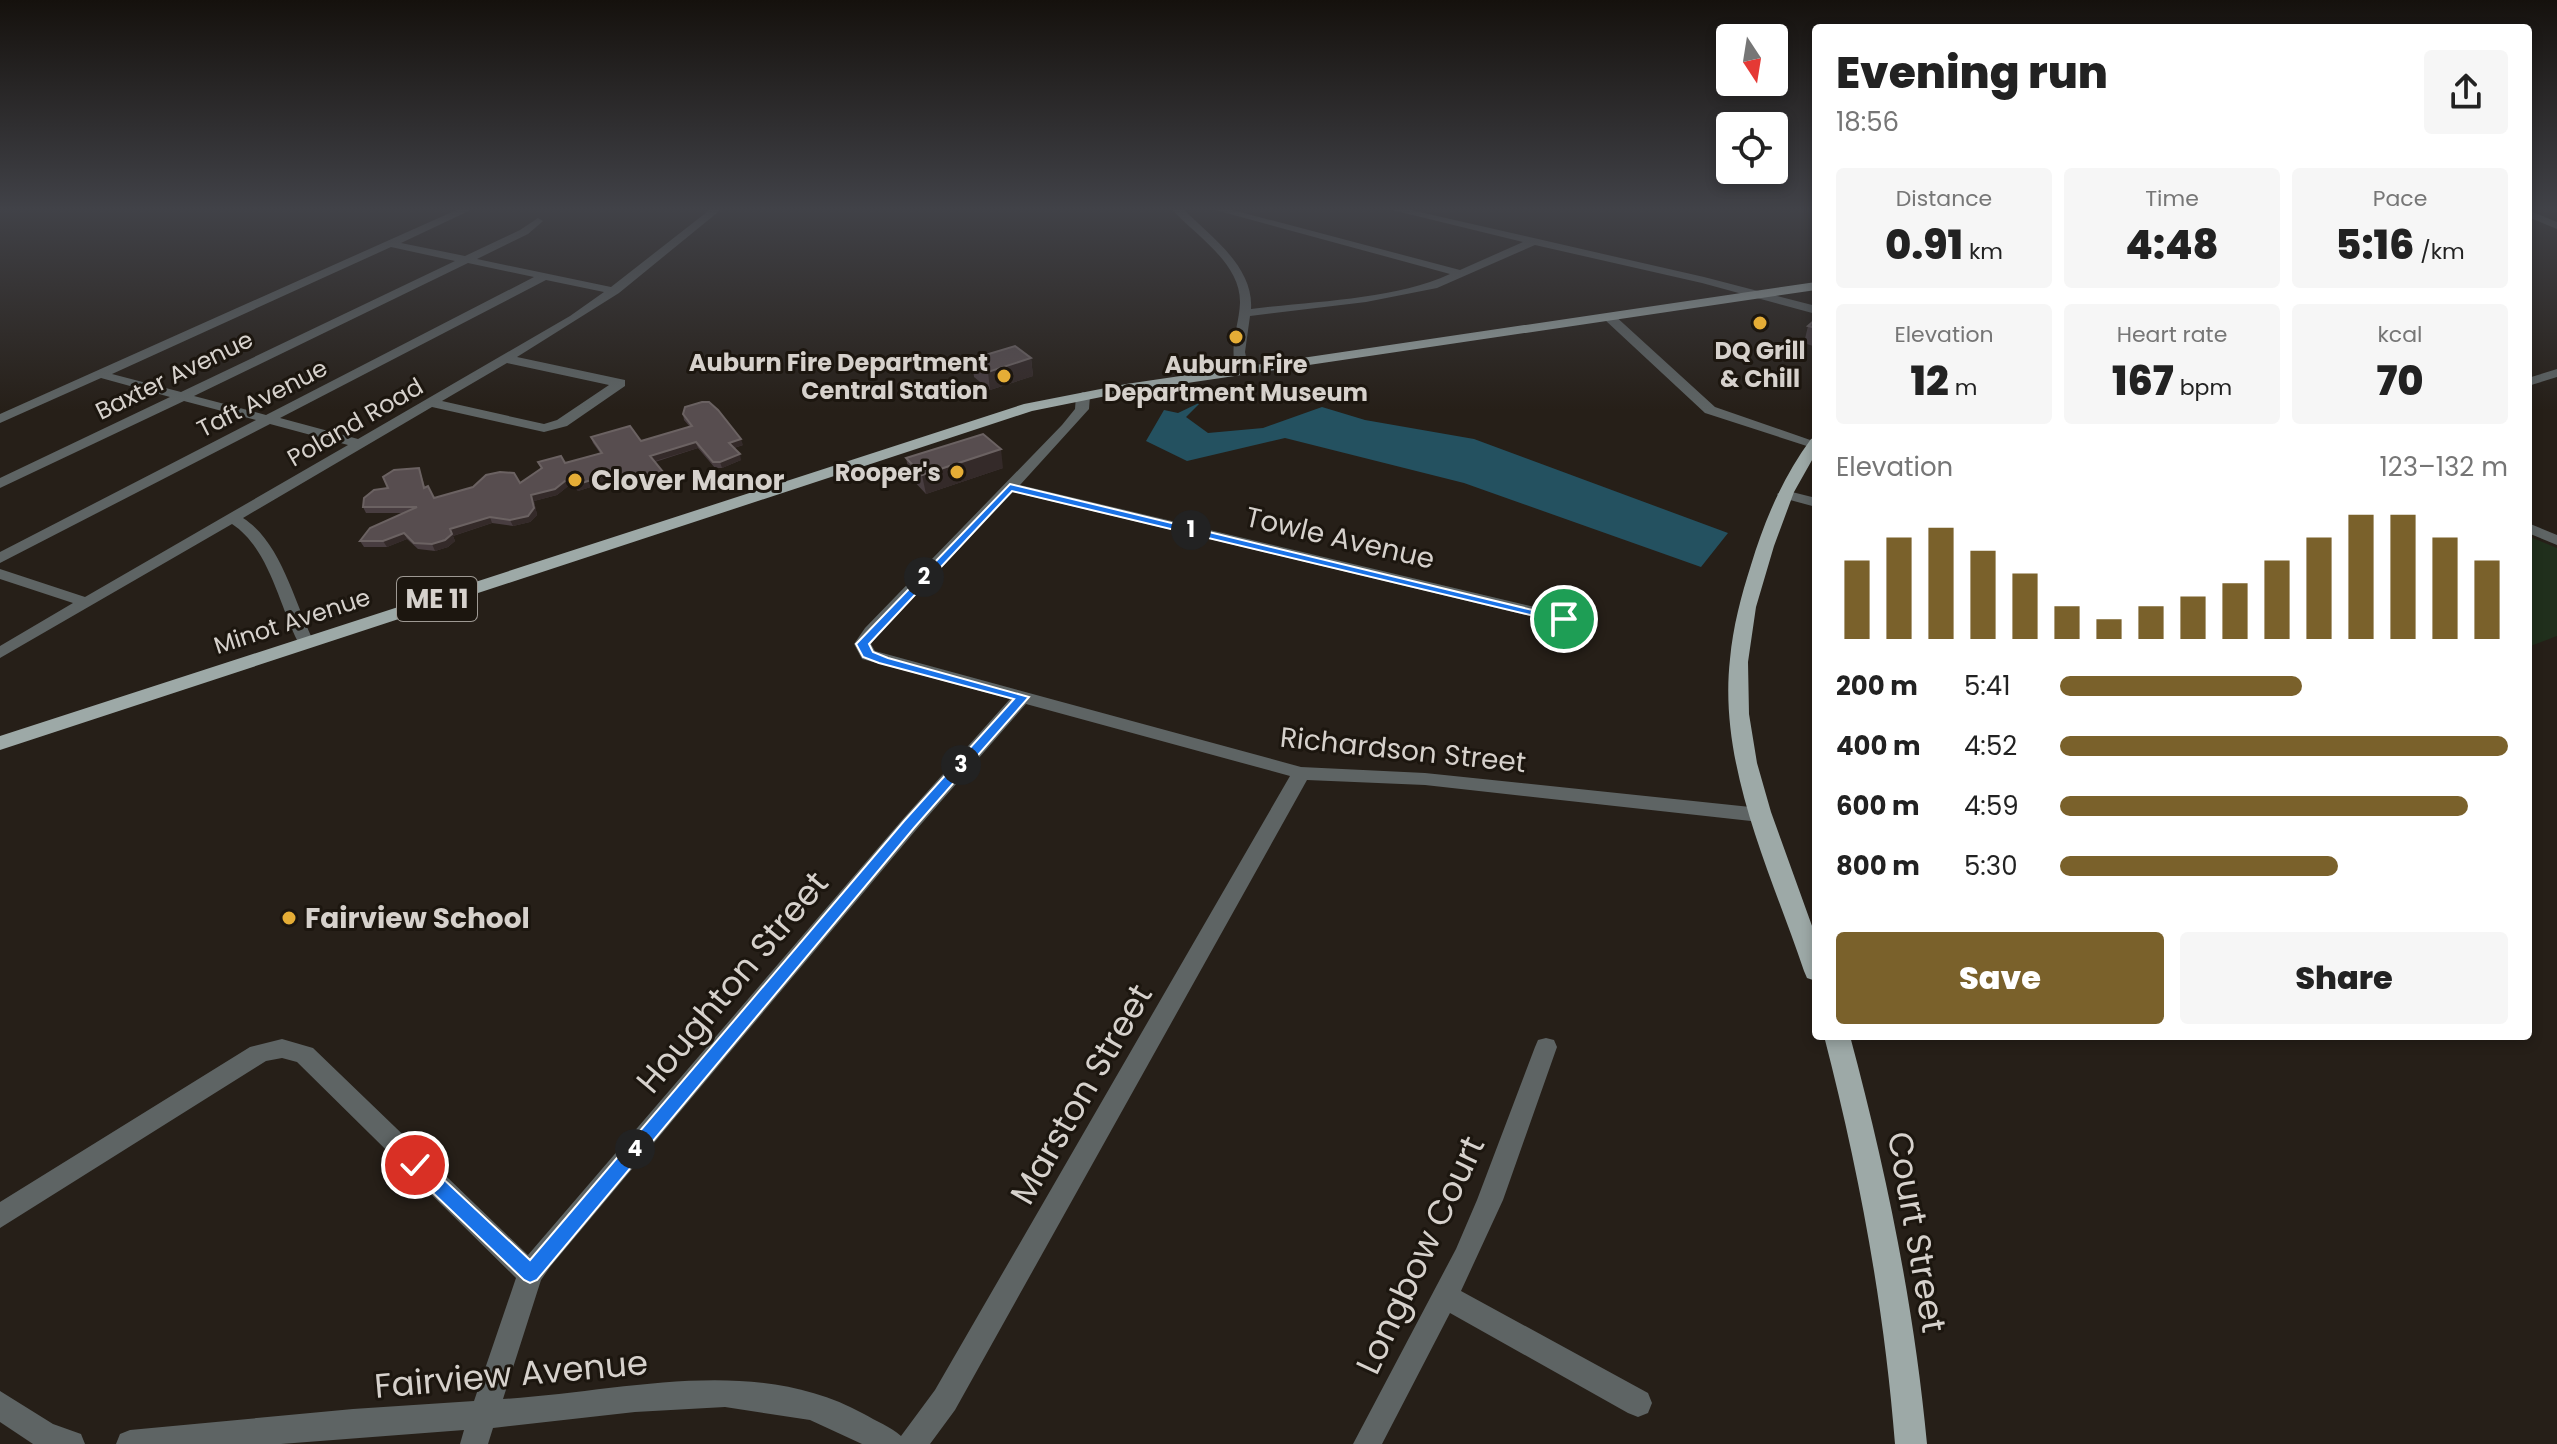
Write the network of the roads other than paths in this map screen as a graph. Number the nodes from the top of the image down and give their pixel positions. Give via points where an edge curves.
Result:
1 (321, 275) edge
2 (433, 275) edge
3 (542, 275) edge
4 (634, 275) edge
5 (1237, 275) edge
6 (1454, 275) edge
7 (1677, 275) edge
8 (545, 276) junction
9 (1812, 287) edge
10 (615, 291) junction
11 (1762, 295) junction
12 (1812, 309) edge
13 (1245, 313) junction
14 (1609, 317) junction
15 (506, 359) junction
16 (1243, 371) junction
17 (2557, 373) edge
18 (99, 374) junction
19 (2532, 381) edge
20 (180, 396) junction
21 (1083, 396) junction
22 (432, 403) junction
23 (0, 419) edge
24 (267, 420) junction
25 (1812, 443) edge
26 (360, 444) junction
27 (1812, 447) edge
28 (0, 484) edge
29 (1010, 487) junction
30 (1784, 494) junction
31 (1812, 502) edge
32 (233, 518) junction
33 (2532, 530) edge
34 (2557, 540) edge
35 (0, 558) edge
36 (0, 574) edge
37 (88, 603) junction
38 (1564, 619) dead end
39 (306, 642) junction
40 (0, 653) edge
41 (1022, 697) junction
42 (0, 743) edge
43 (1301, 773) junction
44 (1760, 815) junction
45 (1812, 960) edge
46 (1838, 1040) edge
47 (1546, 1047) dead end
48 (0, 1216) edge
49 (530, 1274) junction
50 (1446, 1297) junction
51 (1638, 1403) dead end
52 (0, 1405) edge
53 (485, 1414) junction
54 (71, 1444) edge
55 (130, 1444) edge
56 (474, 1444) edge
57 (890, 1444) edge
58 (912, 1444) edge
59 (1367, 1444) edge
60 (1911, 1444) edge

1 - 18 street
2 - 20 street, Baxter Avenue
3 - 8 street
4 - 10 street, Poland Road
5 - 13 street via 1245,293
6 - 13 street via 1433,286 1389,295
7 - 11 street
8 - 10 street
8 - 24 street, Taft Avenue
9 - 11 main road, Minot Avenue / ME 11
10 - 15 street, Poland Road
11 - 12 street
11 - 14 main road, Minot Avenue / ME 11
13 - 16 street via 1237,355
14 - 16 main road, Minot Avenue / ME 11
14 - 25 street via 1710,410
15 - 22 street, Poland Road
15 - 22 street via 620,383 550,427
16 - 21 main road, Minot Avenue / ME 11
17 - 19 street
18 - 20 street
18 - 23 street
20 - 24 street
20 - 28 street, Baxter Avenue
21 - 29 street via 1080,413
21 - 39 main road, Minot Avenue / ME 11 via 973,424
22 - 26 street, Poland Road
24 - 26 street
24 - 35 street, Taft Avenue
26 - 32 street, Poland Road
27 - 30 main road
29 - 38 street, Towle Avenue
29 - 41 street, Richardson Street via 862,644 863,650 883,660
30 - 31 street
30 - 44 main road via 1745,608 1740,644 1741,741
32 - 37 street, Poland Road
32 - 39 street via 244,522 259,542
33 - 34 street
36 - 37 street
37 - 40 street, Poland Road
39 - 42 main road, Minot Avenue / ME 11
41 - 43 street, Richardson Street
41 - 49 street, Houghton Street
43 - 44 street, Richardson Street via 1425,779
43 - 58 street, Marston Street via 977,1345
44 - 45 main road
46 - 60 main road, Court Street via 1880,1212
47 - 50 street, Longbow Court via 1490,1200
48 - 49 street via 231,1070 275,1048 291,1047
49 - 53 street, Houghton Street
50 - 51 street
50 - 59 street, Longbow Court
52 - 54 street via 46,1436
53 - 55 street, Fairview Avenue
53 - 56 street, Houghton Street
53 - 57 street, Fairview Avenue via 725,1393 810,1406

